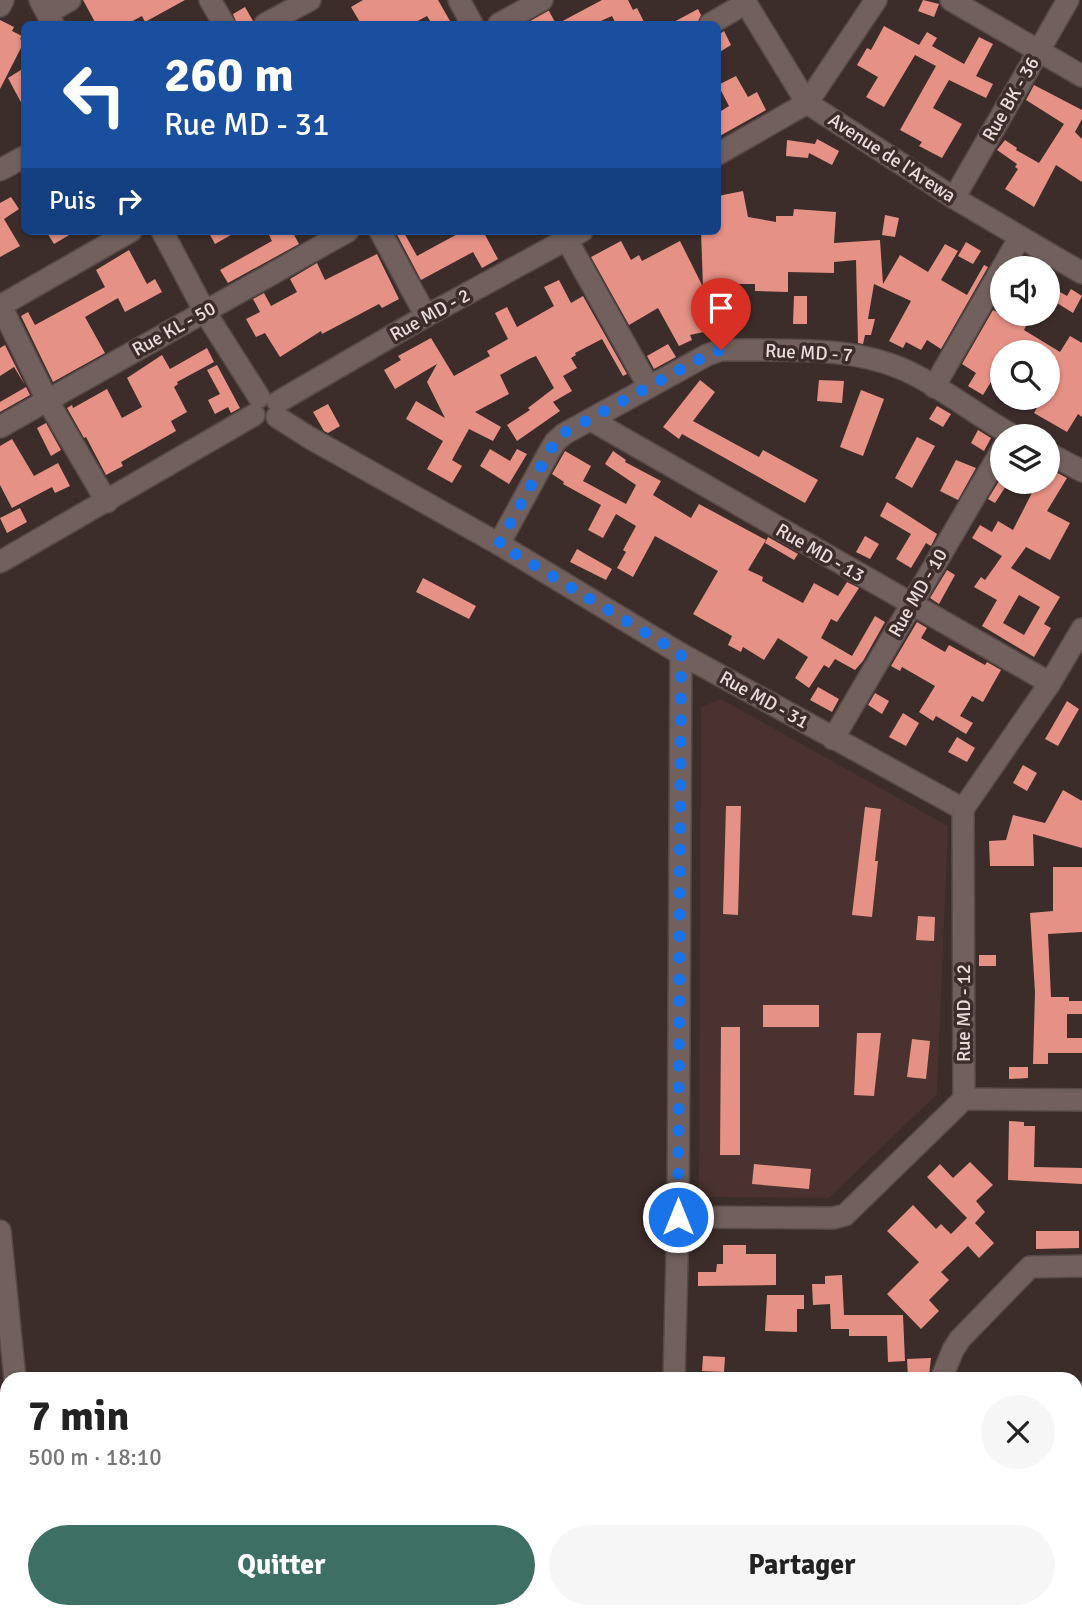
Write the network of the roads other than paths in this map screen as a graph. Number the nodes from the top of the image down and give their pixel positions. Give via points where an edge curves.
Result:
1 (3, 0) edge
2 (70, 0) edge
3 (210, 0) edge
4 (310, 0) edge
5 (458, 0) edge
6 (542, 0) edge
7 (876, 0) edge
8 (951, 0) edge
9 (1068, 0) edge
10 (745, 2) edge
11 (0, 6) edge
12 (47, 13) edge
13 (222, 21) edge
14 (271, 21) edge
15 (470, 21) edge
16 (504, 21) edge
17 (715, 21) edge
18 (1038, 51) junction
19 (1082, 75) edge
20 (807, 103) junction
21 (721, 152) edge
22 (21, 159) edge
23 (0, 170) edge
24 (954, 198) junction
25 (124, 235) edge
26 (164, 235) edge
27 (339, 235) edge
28 (382, 235) edge
29 (574, 236) edge
30 (1020, 237) junction
31 (1082, 273) edge
32 (0, 305) edge
33 (205, 312) junction
34 (426, 316) junction
35 (306, 387) junction
36 (649, 387) junction
37 (934, 387) junction
38 (47, 400) junction
39 (267, 408) junction
40 (591, 420) junction
41 (990, 425) edge
42 (0, 427) edge
43 (310, 438) junction
44 (1060, 459) edge
45 (990, 471) edge
46 (1082, 471) edge
47 (107, 502) junction
48 (499, 544) junction
49 (0, 562) edge
50 (911, 606) junction
51 (1080, 636) edge
52 (681, 654) junction
53 (1050, 683) junction
54 (833, 739) junction
55 (963, 809) junction
56 (964, 1099) junction
57 (1082, 1100) edge
58 (678, 1217) junction
59 (0, 1231) edge
60 (1082, 1266) edge
61 (14, 1372) edge
62 (674, 1372) edge
63 (944, 1372) edge

1 - 11 street
2 - 12 street
3 - 13 street
4 - 14 street
5 - 15 street
6 - 16 street
7 - 20 street
8 - 18 street
9 - 18 street, Rue BK - 36
10 - 17 street
10 - 20 street, Avenue de l'Arewa
18 - 19 street
18 - 24 street, Rue BK - 36
20 - 21 street
20 - 24 street, Avenue de l'Arewa
22 - 23 street
24 - 30 street, Avenue de l'Arewa
25 - 32 street
26 - 33 street
27 - 33 street, Rue KL - 50
28 - 34 street
29 - 34 street, Rue MD - 2
29 - 36 street
30 - 31 street, Avenue de l'Arewa
30 - 37 street
32 - 38 street
33 - 38 street, Rue KL - 50
33 - 39 street
34 - 35 street, Rue MD - 2
35 - 39 street, Rue MD - 2
35 - 43 street via 300,415
36 - 37 street, Rue MD - 7 via 721,350 831,351 862,356 897,367
36 - 40 street, Rue MD - 7
37 - 41 street, Rue MD - 7
38 - 42 street, Rue KL - 50
38 - 47 street
39 - 43 street, Rue MD - 31
39 - 47 street, Rue MD - 2
40 - 48 street, Rue MD - 7 via 555,442
40 - 50 street, Rue MD - 13
43 - 48 street, Rue MD - 31
44 - 46 street
45 - 50 street, Rue MD - 10
47 - 49 street, Rue MD - 2
48 - 52 street, Rue MD - 31
50 - 53 street, Rue MD - 13
50 - 54 street, Rue MD - 10
51 - 53 street
52 - 54 street, Rue MD - 31
52 - 58 street
53 - 55 street
54 - 55 street, Rue MD - 31
55 - 56 street, Rue MD - 12
56 - 57 street
56 - 58 street via 839,1218
58 - 62 street
59 - 61 street
60 - 63 street via 1030,1266 965,1333

